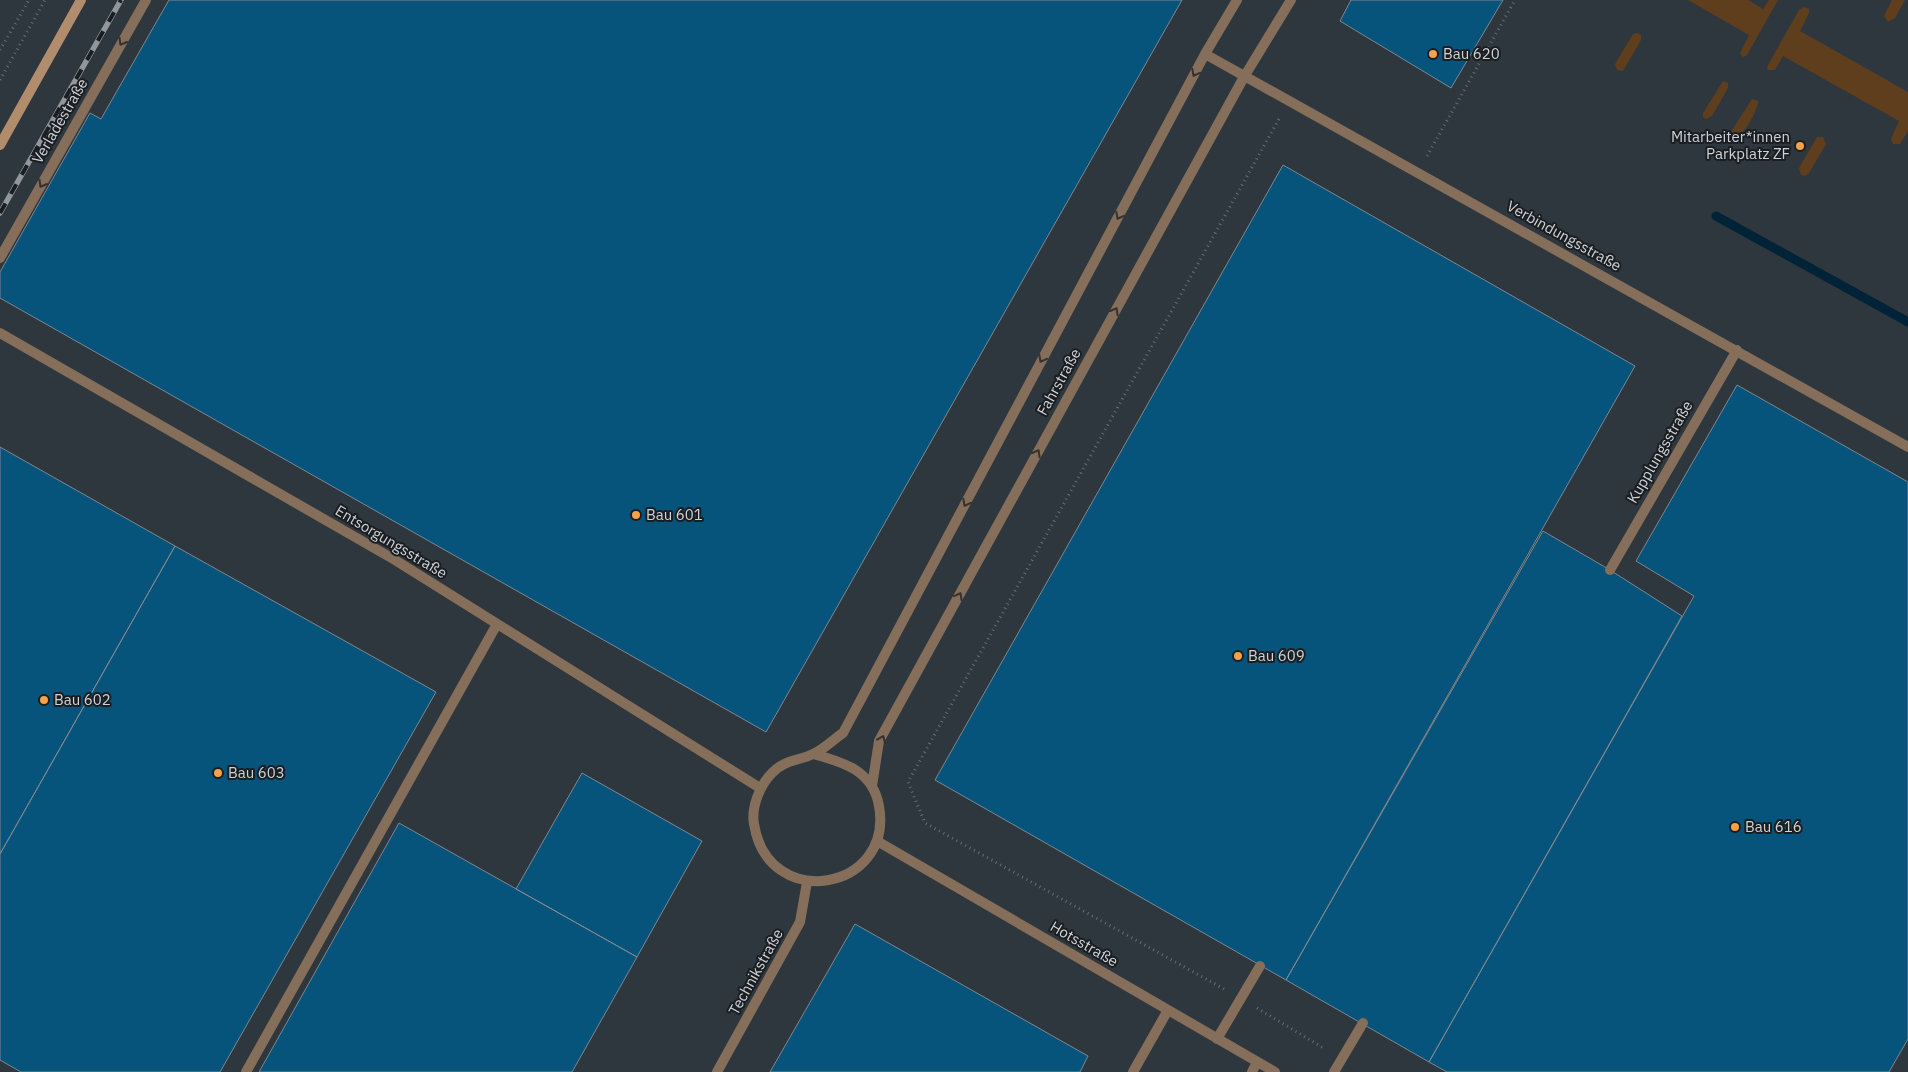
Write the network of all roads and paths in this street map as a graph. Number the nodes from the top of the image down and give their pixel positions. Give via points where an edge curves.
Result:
1 (29, 0) edge
2 (45, 0) edge
3 (81, 0) edge
4 (146, 0) edge
5 (1237, 0) edge
6 (1291, 0) edge
7 (1515, 0) edge
8 (0, 50) edge
9 (1205, 54) junction
10 (1244, 77) junction
11 (0, 80) edge
12 (1288, 102) junction
13 (0, 145) edge
14 (1418, 172) junction
15 (0, 258) edge
16 (0, 333) edge
17 (1737, 350) junction
18 (1908, 447) edge
19 (1610, 570) dead end
20 (497, 624) junction
21 (813, 754) junction
22 (872, 786) junction
23 (760, 788) junction
24 (877, 841) junction
25 (807, 882) junction
26 (1260, 966) dead end
27 (1241, 998) junction
28 (1168, 1010) junction
29 (1363, 1023) dead end
30 (1217, 1038) junction
31 (1342, 1059) junction
32 (1258, 1062) junction
33 (246, 1072) edge
34 (717, 1072) edge
35 (1133, 1072) edge
36 (1252, 1072) edge
37 (1275, 1072) edge
38 (1334, 1072) edge

1 - 8 path
2 - 11 path
3 - 13 street
4 -> 15 lane, Verladestraße
5 - 9 lane, Fahrstraße
6 - 10 lane, Fahrstraße
7 - 14 path
9 - 10 lane, Verbindungsstraße
9 -> 21 lane, Fahrstraße via 843,732
10 - 12 lane, Verbindungsstraße
22 -> 10 lane, Fahrstraße via 879,742
12 - 14 lane, Verbindungsstraße
12 - 27 path via 908,782 925,823
14 - 17 lane, Verbindungsstraße
16 - 20 lane, Entsorgungsstraße via 395,560
17 - 18 lane, Verbindungsstraße
17 - 19 lane, Kupplungsstraße
20 - 23 lane, Entsorgungsstraße
20 - 33 lane
21 - 22 lane via 858,769
21 - 23 lane via 791,759 773,772
22 - 24 lane via 878,797 881,819
23 - 25 lane via 752,818 756,839 767,859 784,874
24 - 25 lane via 866,860 844,877
24 - 28 lane, Hotsstraße
25 - 34 lane, Technikstraße via 800,922
26 - 27 lane
27 - 30 lane
27 - 31 path
28 - 30 lane, Hotsstraße
28 - 35 lane
29 - 31 lane
30 - 32 lane, Hotsstraße
31 - 38 lane
32 - 36 lane
32 - 37 lane, Hotsstraße

